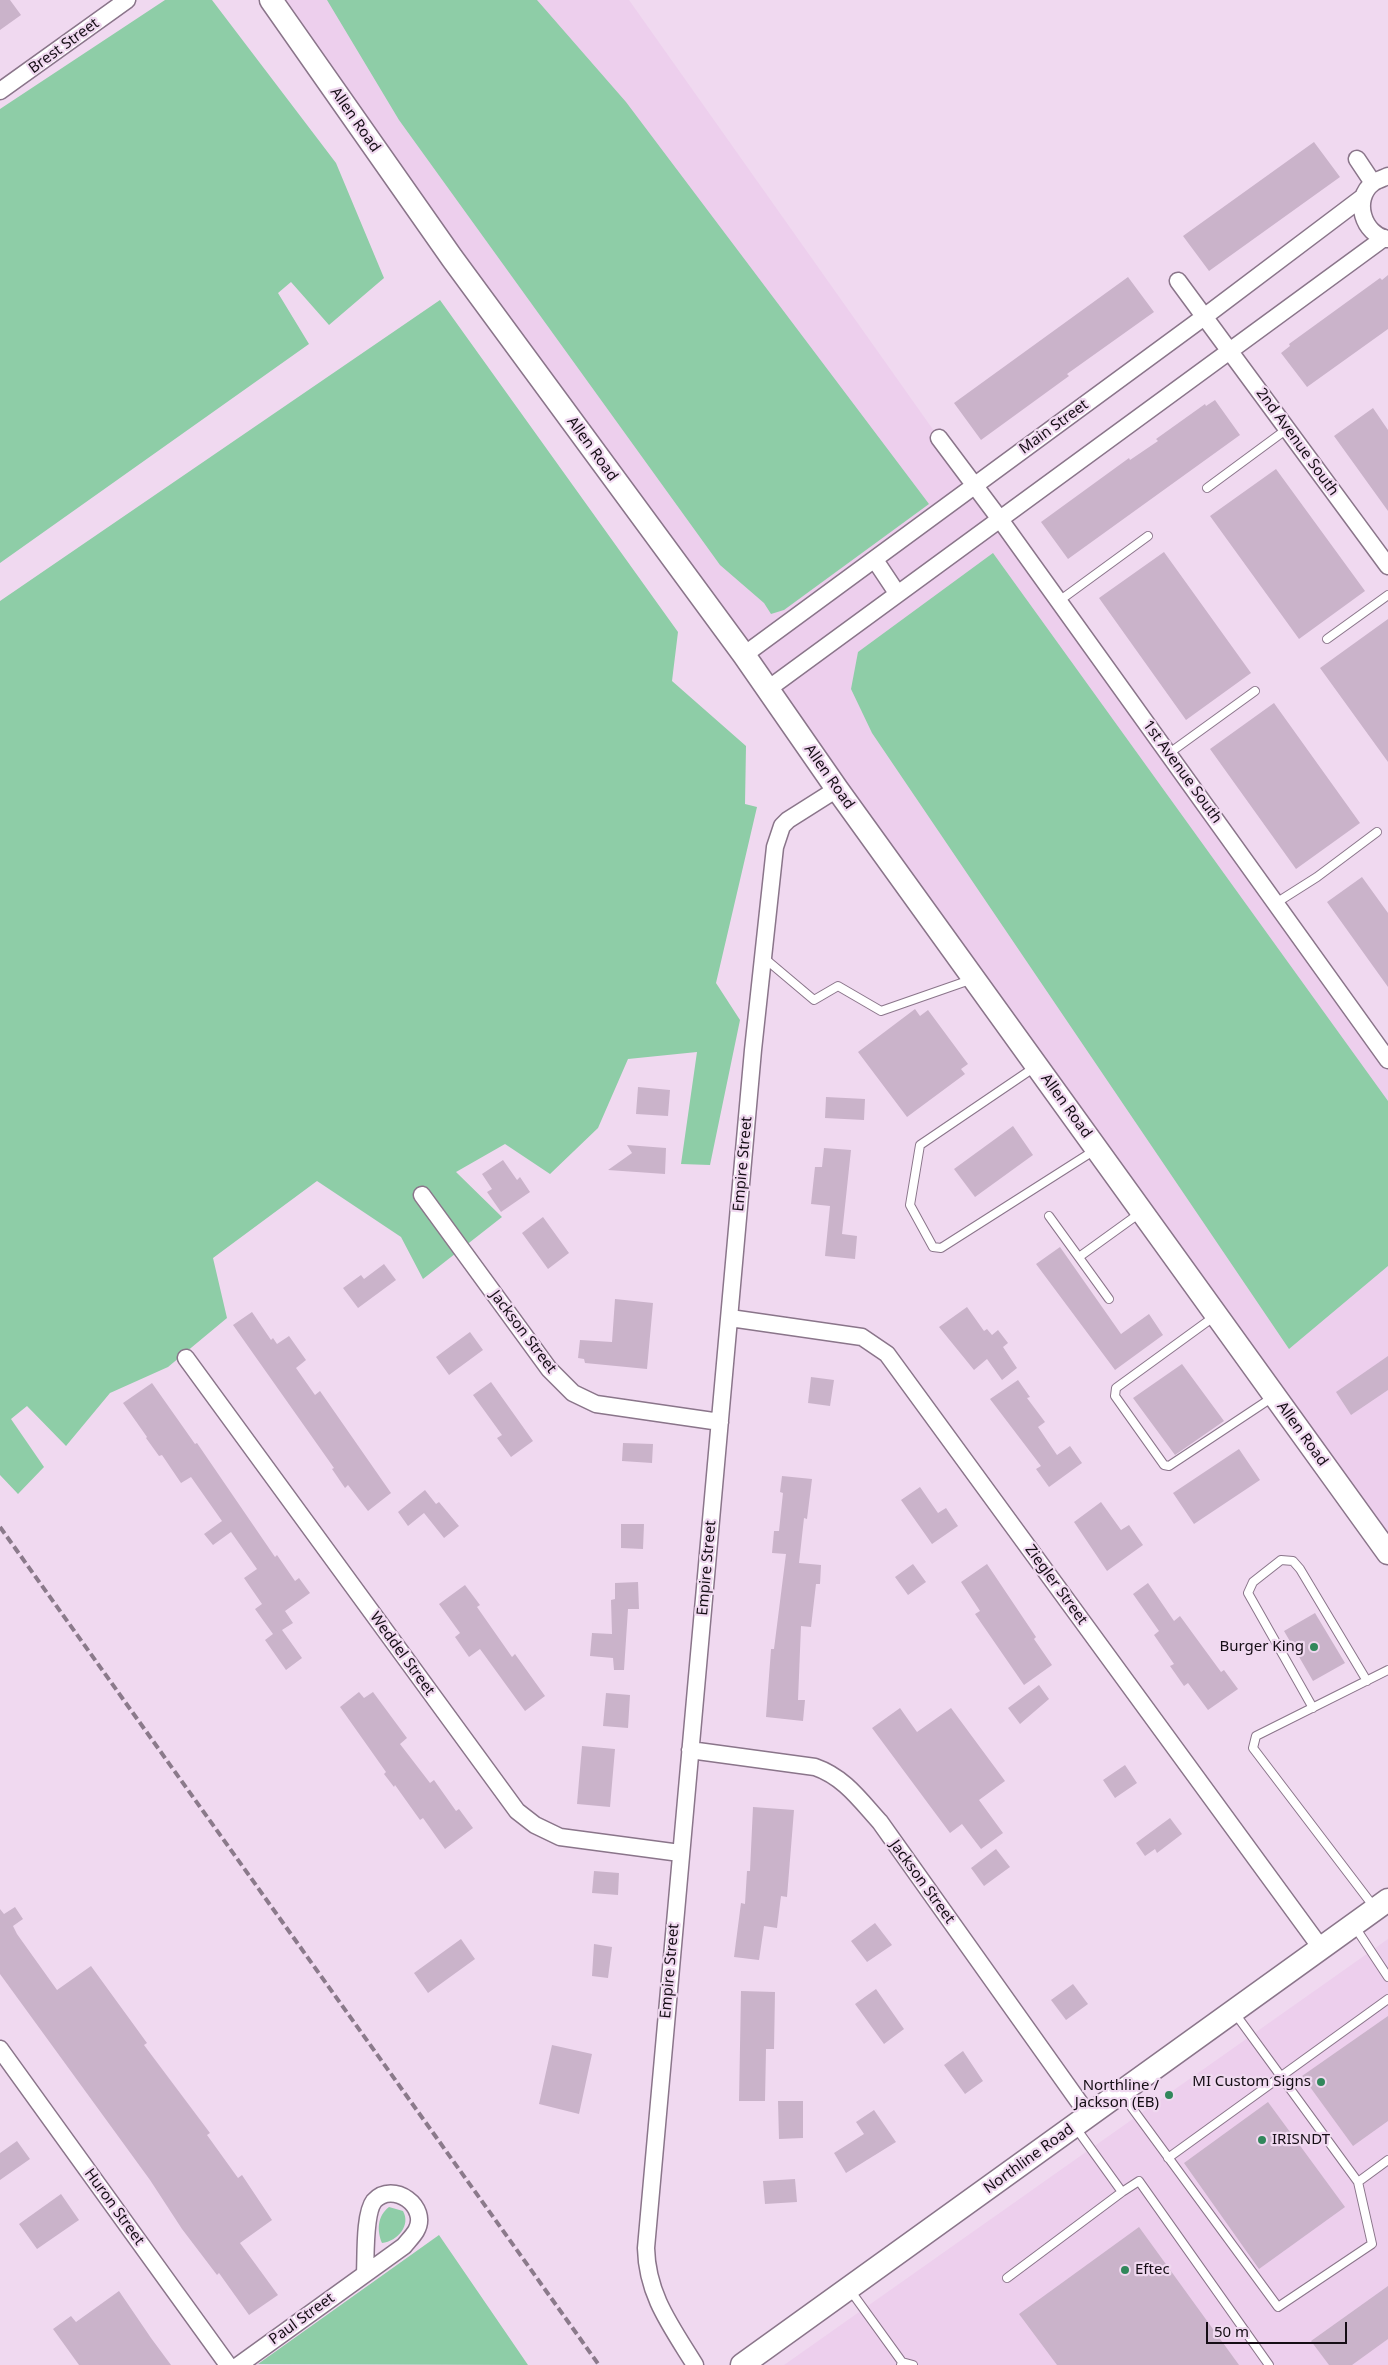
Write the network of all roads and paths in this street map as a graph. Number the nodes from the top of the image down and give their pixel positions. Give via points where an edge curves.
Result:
1 (127, 0) edge
2 (271, 0) edge
3 (0, 91) edge
4 (1357, 159) dead end
5 (1381, 179) edge
6 (1363, 198) junction
7 (1386, 239) edge
8 (1178, 282) dead end
9 (1204, 317) junction
10 (1230, 351) junction
11 (1287, 429) junction
12 (939, 438) dead end
13 (974, 486) junction
14 (1207, 488) dead end
15 (999, 518) junction
16 (1148, 536) dead end
17 (875, 560) junction
18 (1388, 566) edge
19 (897, 593) junction
20 (1388, 595) edge
21 (1059, 601) junction
22 (1327, 638) dead end
23 (744, 655) junction
24 (768, 689) junction
25 (1255, 691) dead end
26 (1168, 754) junction
27 (837, 789) junction
28 (1377, 832) dead end
29 (1276, 904) junction
30 (763, 957) junction
31 (974, 978) junction
32 (1388, 1060) edge
33 (1037, 1065) junction
34 (1097, 1149) junction
35 (422, 1195) dead end
36 (1142, 1211) junction
37 (1049, 1216) dead end
38 (1079, 1257) junction
39 (1109, 1300) dead end
40 (1217, 1315) junction
41 (730, 1318) junction
42 (186, 1358) dead end
43 (1275, 1396) junction
44 (720, 1422) junction
45 (1388, 1553) edge
46 (1388, 1670) edge
47 (1368, 1681) junction
48 (1313, 1708) junction
49 (690, 1750) junction
50 (680, 1853) junction
51 (1382, 1904) edge
52 (1354, 1925) junction
53 (1321, 1948) junction
54 (1388, 1976) edge
55 (1388, 1998) edge
56 (1234, 2011) junction
57 (0, 2049) edge
58 (1282, 2077) junction
59 (1121, 2092) junction
60 (1082, 2121) junction
61 (1168, 2158) junction
62 (1388, 2160) edge
63 (1358, 2182) junction
64 (1122, 2192) junction
65 (365, 2273) junction
66 (1007, 2278) dead end
67 (849, 2288) junction
68 (902, 2364) edge
69 (228, 2365) edge
70 (239, 2365) edge
71 (695, 2365) edge
72 (742, 2365) edge
73 (913, 2365) edge
74 (1269, 2365) edge

1 - 3 street, Brest Street
2 - 23 main road, Allen Road via 452,258
4 - 5 street
5 - 6 street, Main Street
6 - 7 street via 1363,216 1367,226
6 - 9 street, Main Street
7 - 10 street
8 - 9 street, 2nd Avenue South
9 - 10 street, 2nd Avenue South
9 - 13 street, Main Street
10 - 11 street, 2nd Avenue South
10 - 15 street
11 - 14 lane
11 - 18 street, 2nd Avenue South
12 - 13 street, 1st Avenue South
13 - 15 street, 1st Avenue South
13 - 17 street, Main Street
15 - 19 street
15 - 21 street, 1st Avenue South
16 - 21 lane
17 - 19 street
17 - 23 street, Main Street
19 - 24 street
20 - 22 lane
21 - 26 street, 1st Avenue South
23 - 24 main road, Allen Road
24 - 27 main road, Allen Road
25 - 26 lane
26 - 29 street, 1st Avenue South
27 - 30 street, Empire Street via 788,820 778,835
27 - 31 main road, Allen Road
28 - 29 lane
29 - 32 street, 1st Avenue South
30 - 31 lane via 814,1000 838,986 881,1011
30 - 41 street, Empire Street
31 - 33 main road, Allen Road
33 - 34 main road, Allen Road
33 - 34 lane via 920,1145 910,1205 933,1247 941,1248
34 - 36 main road, Allen Road
35 - 44 street, Jackson Street via 549,1370 573,1393 596,1404
36 - 38 lane
36 - 40 main road, Allen Road
37 - 38 lane
38 - 39 lane
40 - 43 main road, Allen Road
40 - 43 lane via 1116,1388 1115,1396 1164,1465 1169,1466
41 - 44 street, Empire Street
41 - 53 street, Ziegler Street via 862,1338 887,1354
42 - 50 street, Weddel Street via 517,1811 542,1830 560,1837
43 - 45 main road, Allen Road
44 - 49 street, Empire Street
46 - 47 lane
47 - 48 lane
47 - 48 lane via 1300,1568 1293,1561 1281,1560 1253,1582 1248,1593
48 - 51 lane via 1256,1736 1253,1748
49 - 50 street, Empire Street
49 - 60 street, Jackson Street via 815,1767 846,1784 880,1822
50 - 71 street, Empire Street via 646,2254 649,2282 656,2299
51 - 52 main road, Northline Road
52 - 53 main road, Northline Road
52 - 54 lane
53 - 56 main road, Northline Road
55 - 58 lane
56 - 58 lane
56 - 59 main road, Northline Road
57 - 69 street, Huron Street
58 - 61 lane
58 - 63 lane
59 - 60 main road, Northline Road
59 - 61 lane
60 - 64 lane
60 - 67 main road, Northline Road
61 - 63 lane via 1278,2307 1372,2244
62 - 63 lane
64 - 66 lane
64 - 74 lane via 1139,2181
65 - 65 street, Paul Street via 404,2246 417,2230 420,2216 402,2195 387,2194 374,2201 368,2215
65 - 70 street, Paul Street
67 - 68 lane
67 - 72 main road, Northline Road
68 - 73 lane

